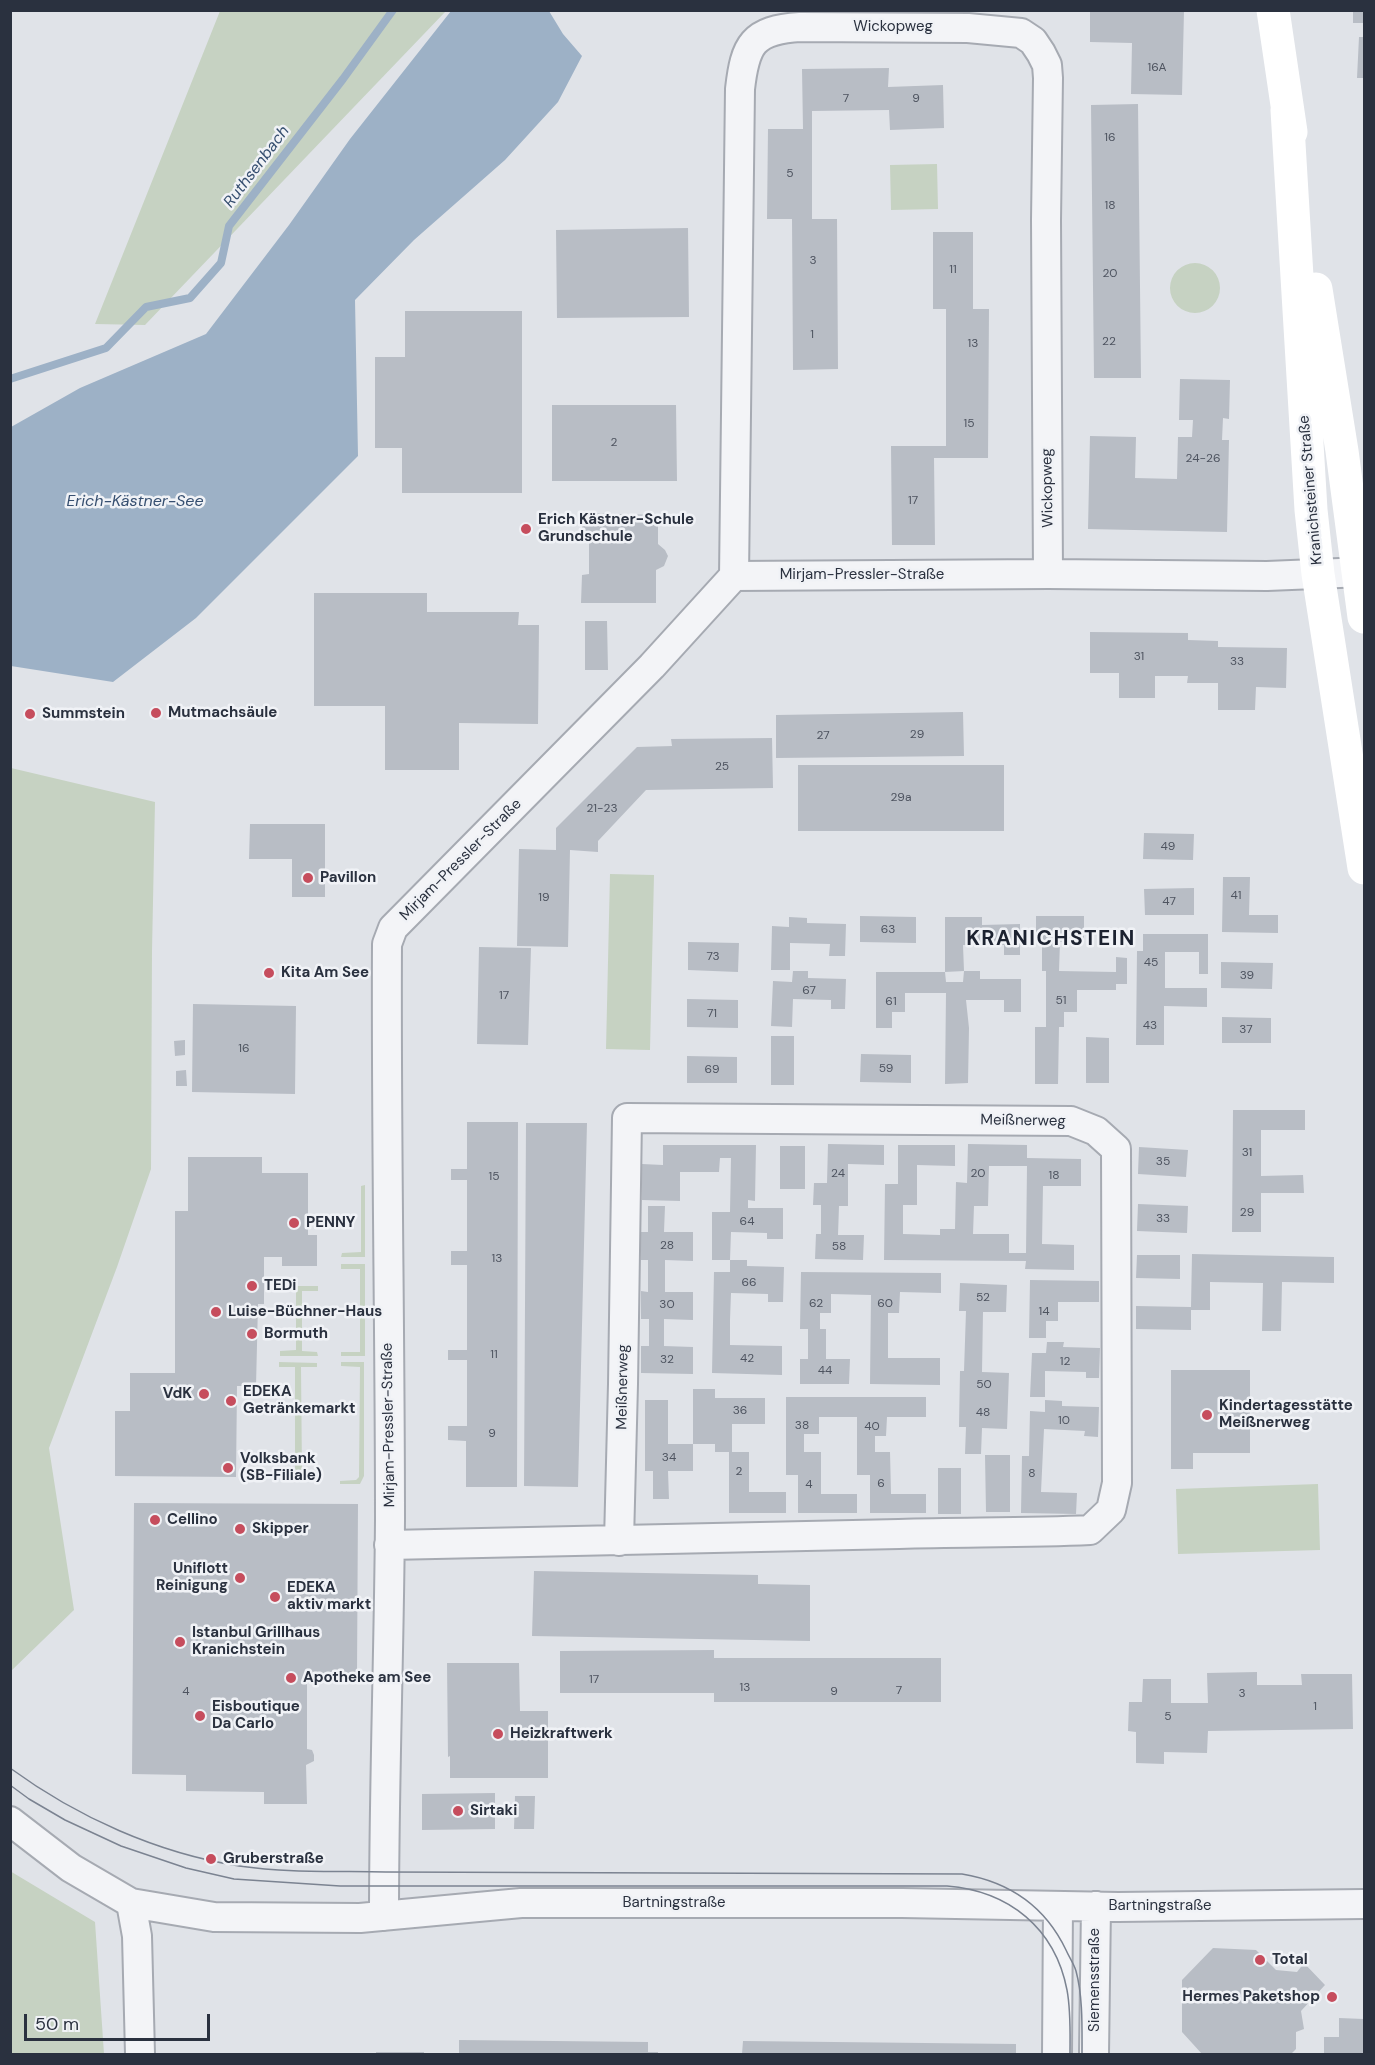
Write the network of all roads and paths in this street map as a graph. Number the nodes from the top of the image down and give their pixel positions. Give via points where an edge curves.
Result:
1 (1273, 10) edge
2 (1287, 110) junction
3 (1361, 572) edge
4 (1048, 574) junction
5 (1318, 574) junction
6 (734, 576) junction
7 (1365, 617) edge
8 (1365, 868) edge
9 (619, 1541) junction
10 (389, 1545) junction
11 (10, 1821) edge
12 (131, 1903) junction
13 (1365, 1904) edge
14 (1058, 1906) junction
15 (1096, 1906) junction
16 (384, 1916) junction
17 (140, 2055) edge
18 (1057, 2055) edge
19 (1094, 2055) edge

1 - 2 main road, Kranichsteiner Straße
2 - 3 main road, Kranichsteiner Straße
2 - 5 main road, Kranichsteiner Straße
3 - 5 street, Mirjam-Pressler-Straße
3 - 7 main road, Kranichsteiner Straße
4 - 5 street, Mirjam-Pressler-Straße
4 - 6 street, Mirjam-Pressler-Straße
4 - 6 street, Wickopweg via 1047,65 1033,41 1022,33 968,28 800,27 779,28 759,37 743,66
5 - 8 main road, Kranichsteiner Straße
6 - 10 street, Mirjam-Pressler-Straße via 652,666 393,928 387,944
9 - 9 street, Meißnerweg via 1090,1530 1111,1510 1116,1483 1116,1149 1096,1131 1071,1121 627,1118
9 - 10 street, Meißnerweg
10 - 16 street, Mirjam-Pressler-Straße
11 - 12 street, Bartningstraße via 71,1868
12 - 16 street, Bartningstraße via 214,1917
12 - 17 street via 137,1936
13 - 15 street, Bartningstraße
14 - 15 street, Bartningstraße
14 - 16 street, Bartningstraße via 521,1904
14 - 18 street
15 - 19 street, Siemensstraße

